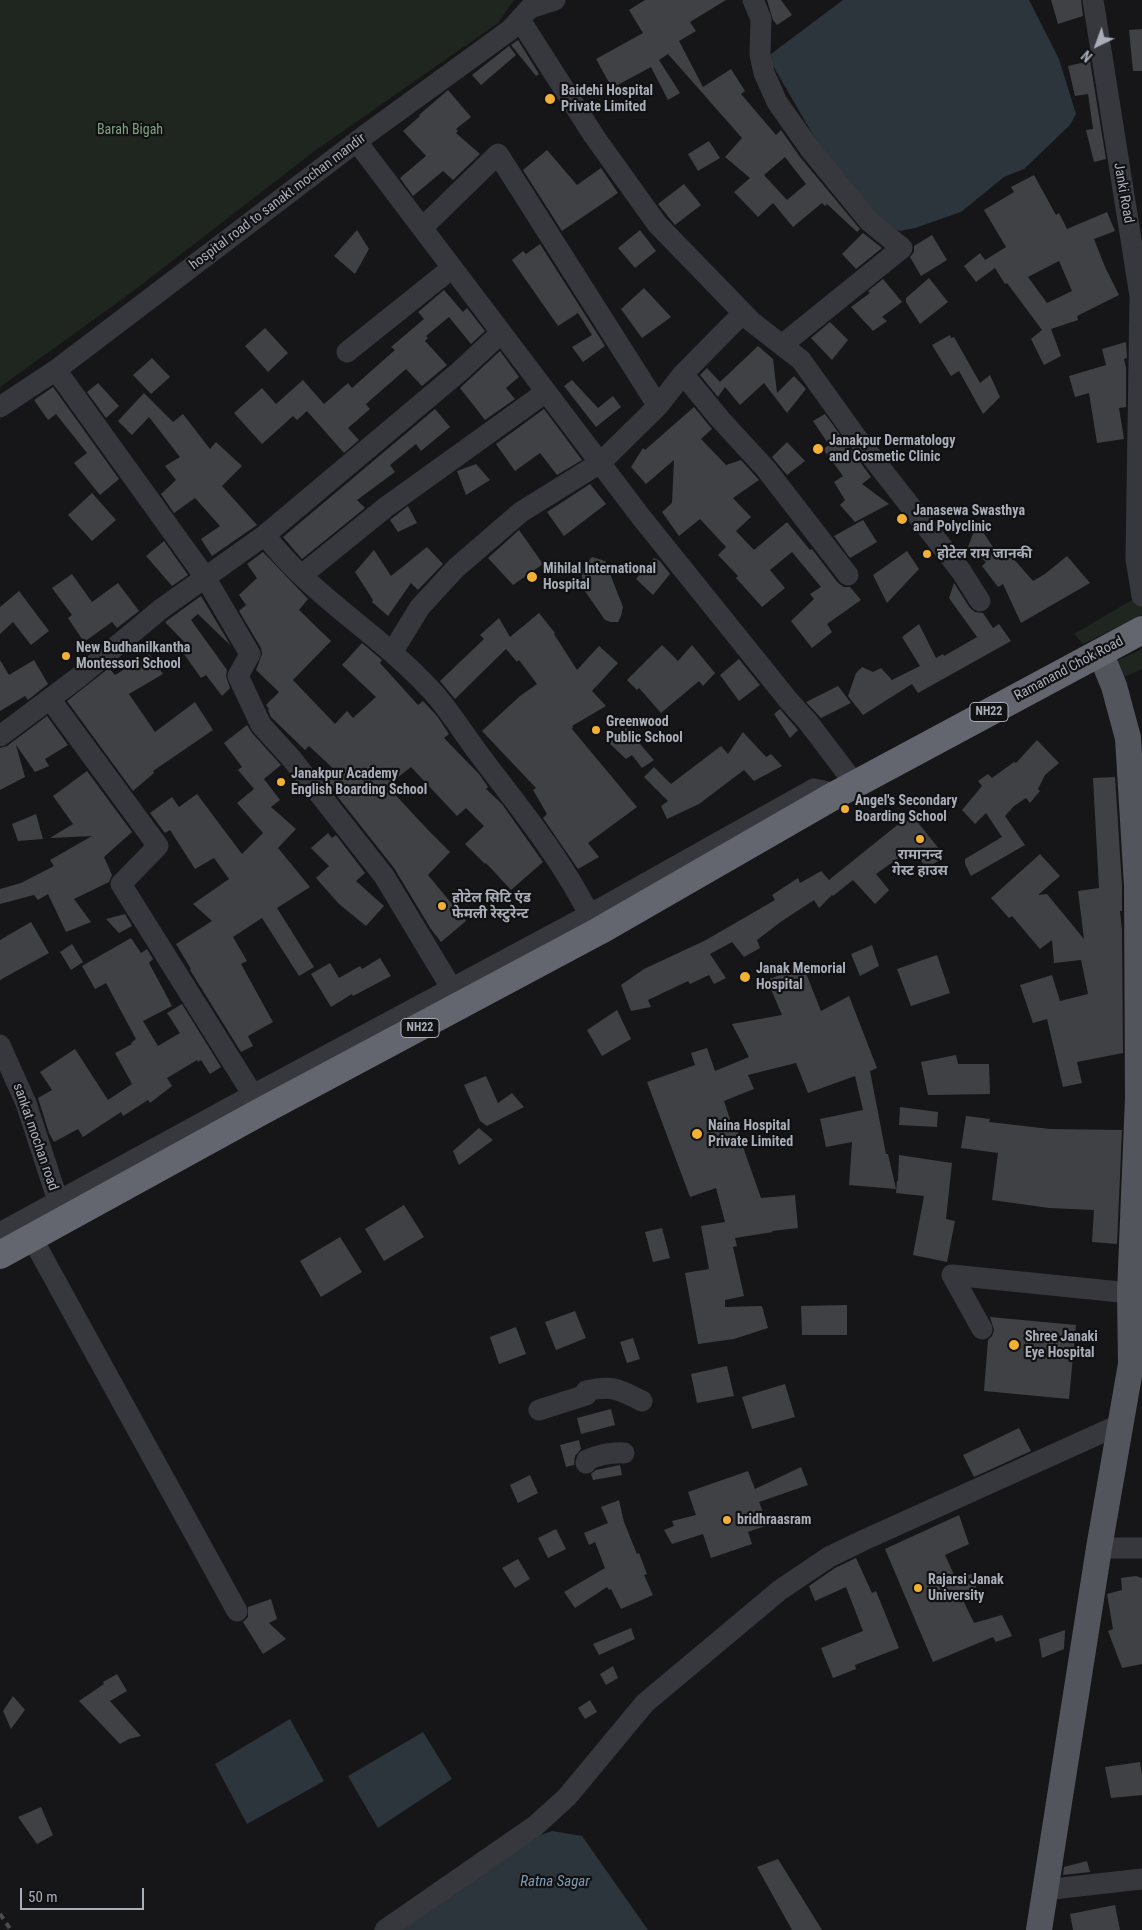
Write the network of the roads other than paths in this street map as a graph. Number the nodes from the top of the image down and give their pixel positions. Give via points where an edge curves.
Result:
1 (555, 0) edge
2 (753, 0) edge
3 (1093, 0) edge
4 (520, 20) junction
5 (357, 142) junction
6 (422, 228) junction
7 (1138, 261) edge
8 (452, 268) junction
9 (743, 313) junction
10 (501, 333) junction
11 (782, 345) junction
12 (347, 352) dead end
13 (56, 370) junction
14 (683, 374) junction
15 (546, 392) junction
16 (658, 406) junction
17 (0, 407) edge
18 (600, 463) junction
19 (265, 535) junction
20 (302, 575) junction
21 (848, 575) dead end
22 (205, 577) junction
23 (1142, 596) edge
24 (980, 600) dead end
25 (1142, 630) edge
26 (393, 651) junction
27 (1100, 652) junction
28 (50, 699) junction
29 (0, 736) edge
30 (846, 789) junction
31 (594, 923) junction
32 (452, 989) junction
33 (0, 1046) edge
34 (253, 1094) junction
35 (58, 1201) junction
36 (0, 1233) edge
37 (32, 1238) junction
38 (0, 1255) edge
39 (1130, 1293) junction
40 (982, 1329) dead end
41 (1136, 1362) edge
42 (642, 1402) dead end
43 (539, 1410) dead end
44 (1122, 1424) junction
45 (624, 1453) dead end
46 (586, 1463) dead end
47 (1099, 1548) junction
48 (1142, 1548) edge
49 (236, 1611) dead end
50 (1142, 1879) edge
51 (1044, 1890) junction
52 (385, 1930) edge
53 (1038, 1930) edge

1 - 4 street, hospital road to sanakt mochan mandir via 530,8
2 - 11 street via 761,19 760,54 764,73 777,102 810,149 869,220 902,248
3 - 7 street, Janki Road
4 - 5 street, hospital road to sanakt mochan mandir
4 - 9 street via 594,136 657,224
5 - 6 street
5 - 13 street, hospital road to sanakt mochan mandir
6 - 8 street
6 - 16 street via 498,154
7 - 23 street, Janki Road via 1136,559
8 - 10 street
8 - 12 street
9 - 11 street
9 - 14 street
10 - 15 street
10 - 19 street
11 - 24 street via 801,360
13 - 17 street, hospital road to sanakt mochan mandir
13 - 22 street
14 - 16 street
14 - 21 street via 766,469
15 - 18 street
15 - 20 street via 386,507
16 - 18 street
18 - 26 street via 521,512 456,568 420,607
18 - 30 street via 808,722
19 - 20 street via 281,556
19 - 22 street
20 - 26 street
22 - 28 street
22 - 32 street via 250,654 238,676 261,726 291,758 384,876
25 - 27 highway, Ramanand Chok Road / NH22
26 - 31 street via 432,691 529,820 568,876
27 - 30 highway, Ramanand Chok Road / NH22
27 - 39 main road via 1114,686 1128,738 1137,886 1138,1098
28 - 29 street
28 - 34 street via 158,846 121,884
30 - 31 highway, NH22
31 - 32 street, NH22
31 - 37 highway, NH22 via 262,1112
32 - 34 street, NH22
33 - 35 street, sankat mochan road via 26,1103
34 - 35 street, NH22
35 - 36 street, NH22
37 - 38 highway, NH22
37 - 49 street
39 - 40 street via 952,1275
39 - 41 main road
41 - 44 main road
42 - 43 street via 619,1389 603,1387
44 - 47 main road
44 - 52 street via 864,1540 806,1571 645,1703 568,1797 535,1826
45 - 46 street via 596,1456
47 - 48 street
47 - 51 main road
50 - 51 street
51 - 53 main road

